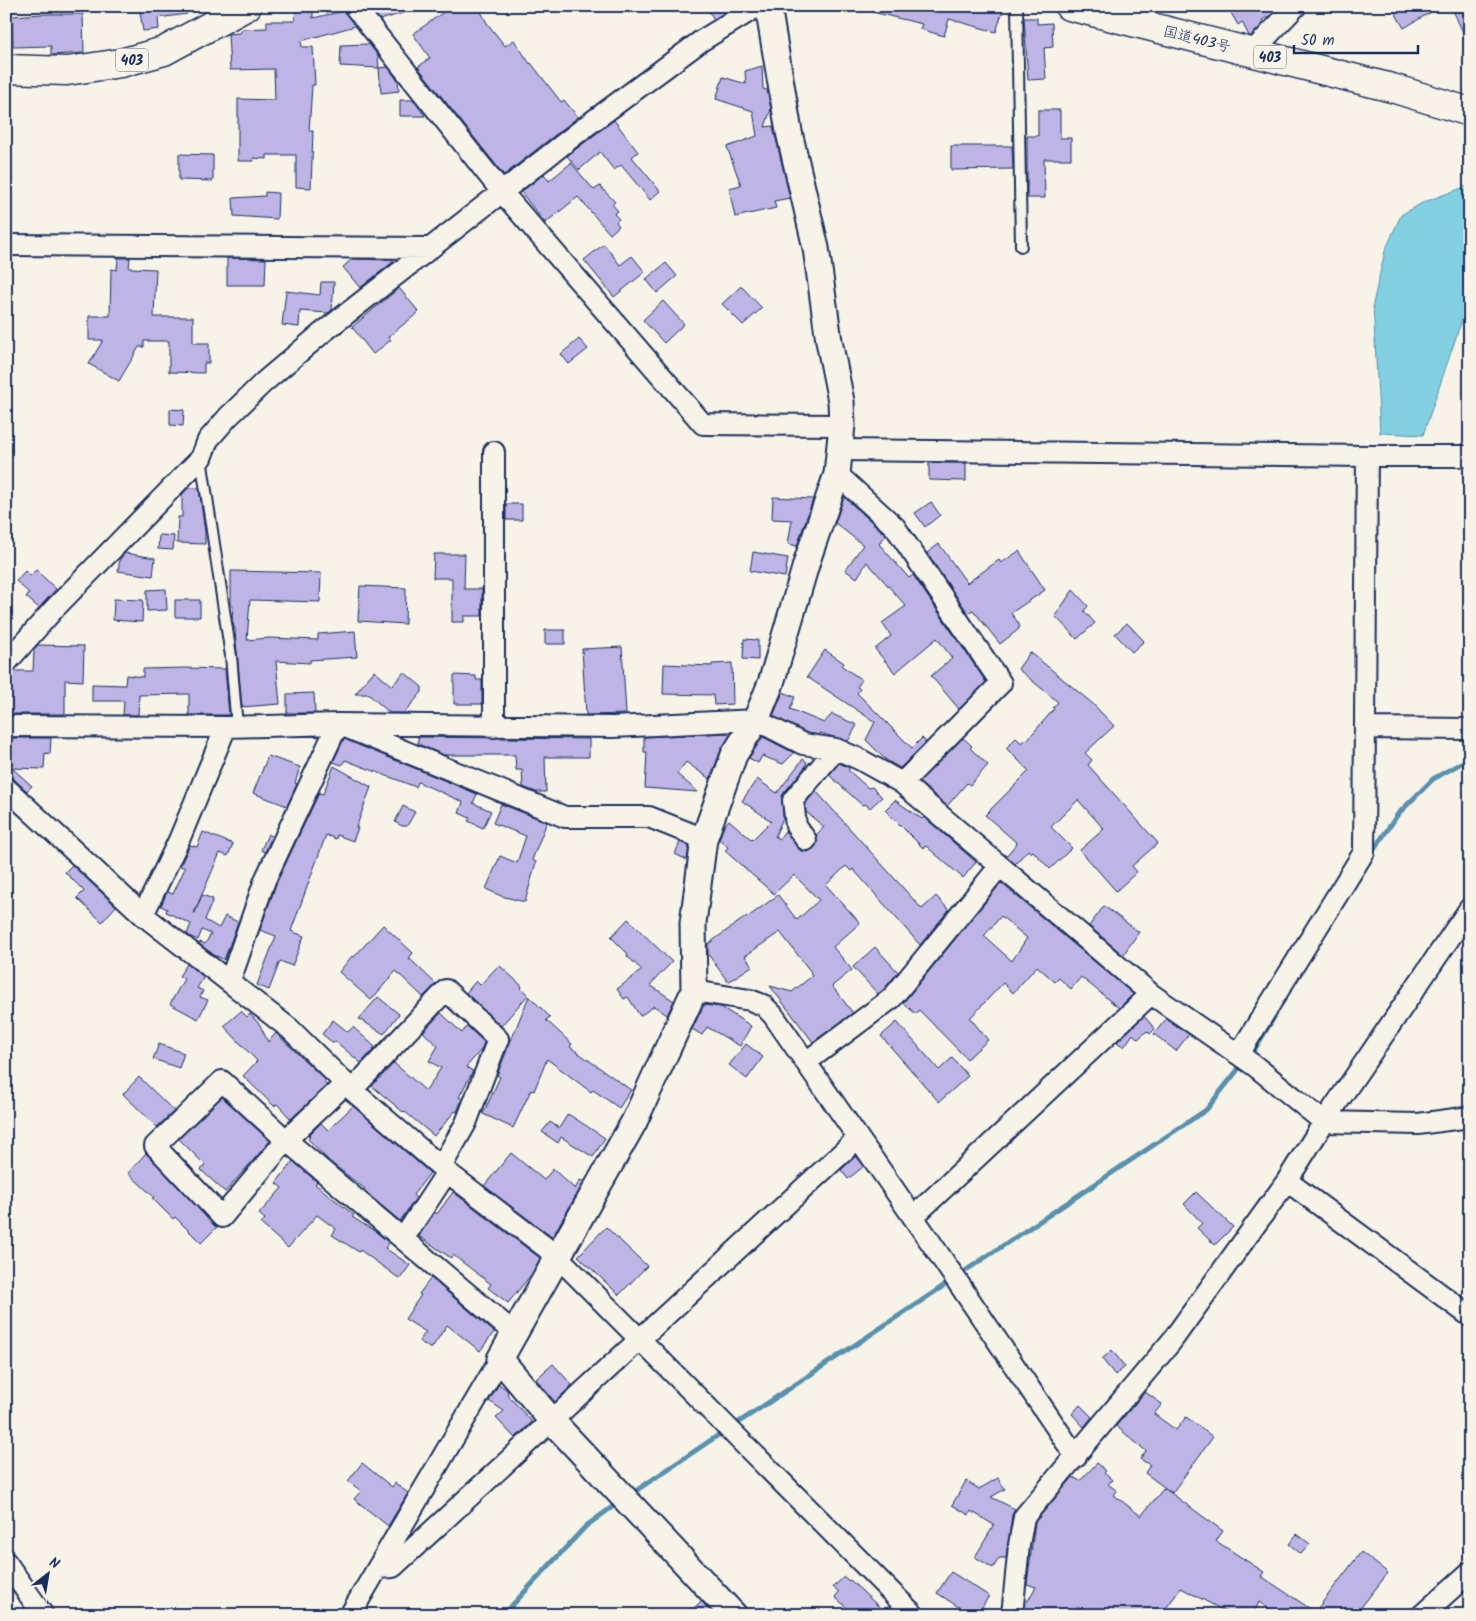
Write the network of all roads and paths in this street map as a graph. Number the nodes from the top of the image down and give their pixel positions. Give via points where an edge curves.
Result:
1 (247, 6) edge
2 (354, 6) edge
3 (758, 6) edge
4 (768, 6) edge
5 (1017, 6) edge
6 (1069, 6) edge
7 (1296, 6) edge
8 (1251, 53) junction
9 (6, 69) edge
10 (1470, 112) edge
11 (502, 192) junction
12 (6, 245) edge
13 (1021, 246) dead end
14 (430, 248) junction
15 (842, 425) junction
16 (494, 452) dead end
17 (1367, 456) junction
18 (1470, 456) edge
19 (202, 458) junction
20 (838, 462) junction
21 (6, 663) edge
22 (756, 720) junction
23 (338, 724) junction
24 (6, 726) edge
25 (232, 727) junction
26 (494, 727) junction
27 (1365, 728) junction
28 (1470, 729) edge
29 (836, 749) junction
30 (902, 783) junction
31 (6, 788) edge
32 (704, 839) junction
33 (806, 840) dead end
34 (1000, 867) junction
35 (1470, 908) edge
36 (144, 915) junction
37 (230, 981) junction
38 (694, 991) junction
39 (1151, 994) junction
40 (1239, 1054) junction
41 (806, 1062) junction
42 (348, 1087) junction
43 (1470, 1117) edge
44 (1324, 1122) junction
45 (858, 1138) junction
46 (286, 1140) junction
47 (444, 1170) junction
48 (1287, 1181) junction
49 (913, 1217) junction
50 (403, 1239) junction
51 (557, 1256) junction
52 (1470, 1316) edge
53 (514, 1333) junction
54 (639, 1339) junction
55 (500, 1359) junction
56 (552, 1421) junction
57 (1076, 1457) junction
58 (6, 1562) edge
59 (378, 1568) junction
60 (1470, 1572) edge
61 (43, 1615) edge
62 (350, 1615) edge
63 (734, 1615) edge
64 (914, 1615) edge
65 (1012, 1615) edge
66 (1422, 1615) edge

1 - 9 highway, 403 via 164,51 121,63 67,71
2 - 11 street
3 - 11 street via 701,41
4 - 15 street via 789,132 816,248
5 - 13 lane
6 - 8 highway, 国道403号 / 403
7 - 8 street
8 - 10 highway, 国道403号 / 403 via 1392,88
11 - 14 street
11 - 15 street via 703,424
12 - 14 street
14 - 19 street via 264,382 208,440
15 - 20 street
16 - 26 street
17 - 18 street
17 - 20 street
17 - 27 street
19 - 21 street via 54,609
19 - 25 lane via 231,656
20 - 22 street via 771,683
20 - 30 street via 895,528 1001,683
22 - 26 street via 613,727
22 - 29 street via 803,744
22 - 32 street via 734,755
23 - 25 street
23 - 26 street
23 - 32 street via 565,817 649,818
23 - 37 street via 266,880
24 - 25 street
25 - 36 street
27 - 28 street
27 - 40 street via 1364,852
29 - 30 street
29 - 33 street via 793,800 796,826
30 - 34 street
31 - 36 street
32 - 38 street via 693,923
34 - 39 street
34 - 41 street via 892,998
35 - 44 street
36 - 37 street
37 - 42 street via 290,1029
38 - 41 street via 762,1005
38 - 51 street via 634,1122
39 - 40 street
39 - 49 street
40 - 44 street
41 - 45 street
42 - 46 street
42 - 47 street
42 - 47 street via 446,990 498,1039
43 - 44 street via 1418,1124
44 - 48 street
45 - 49 street
45 - 54 street
46 - 46 street via 222,1216 155,1146 222,1082
46 - 50 street
47 - 50 street
47 - 51 street
48 - 52 street
48 - 57 street via 1171,1342
49 - 57 street
50 - 53 street
51 - 53 street
51 - 54 street
53 - 55 street
54 - 56 street
54 - 64 street
55 - 56 street
55 - 59 street
56 - 59 street via 393,1567
56 - 63 street
57 - 65 street via 1024,1517 1018,1545
58 - 61 street
59 - 62 street
60 - 66 street

